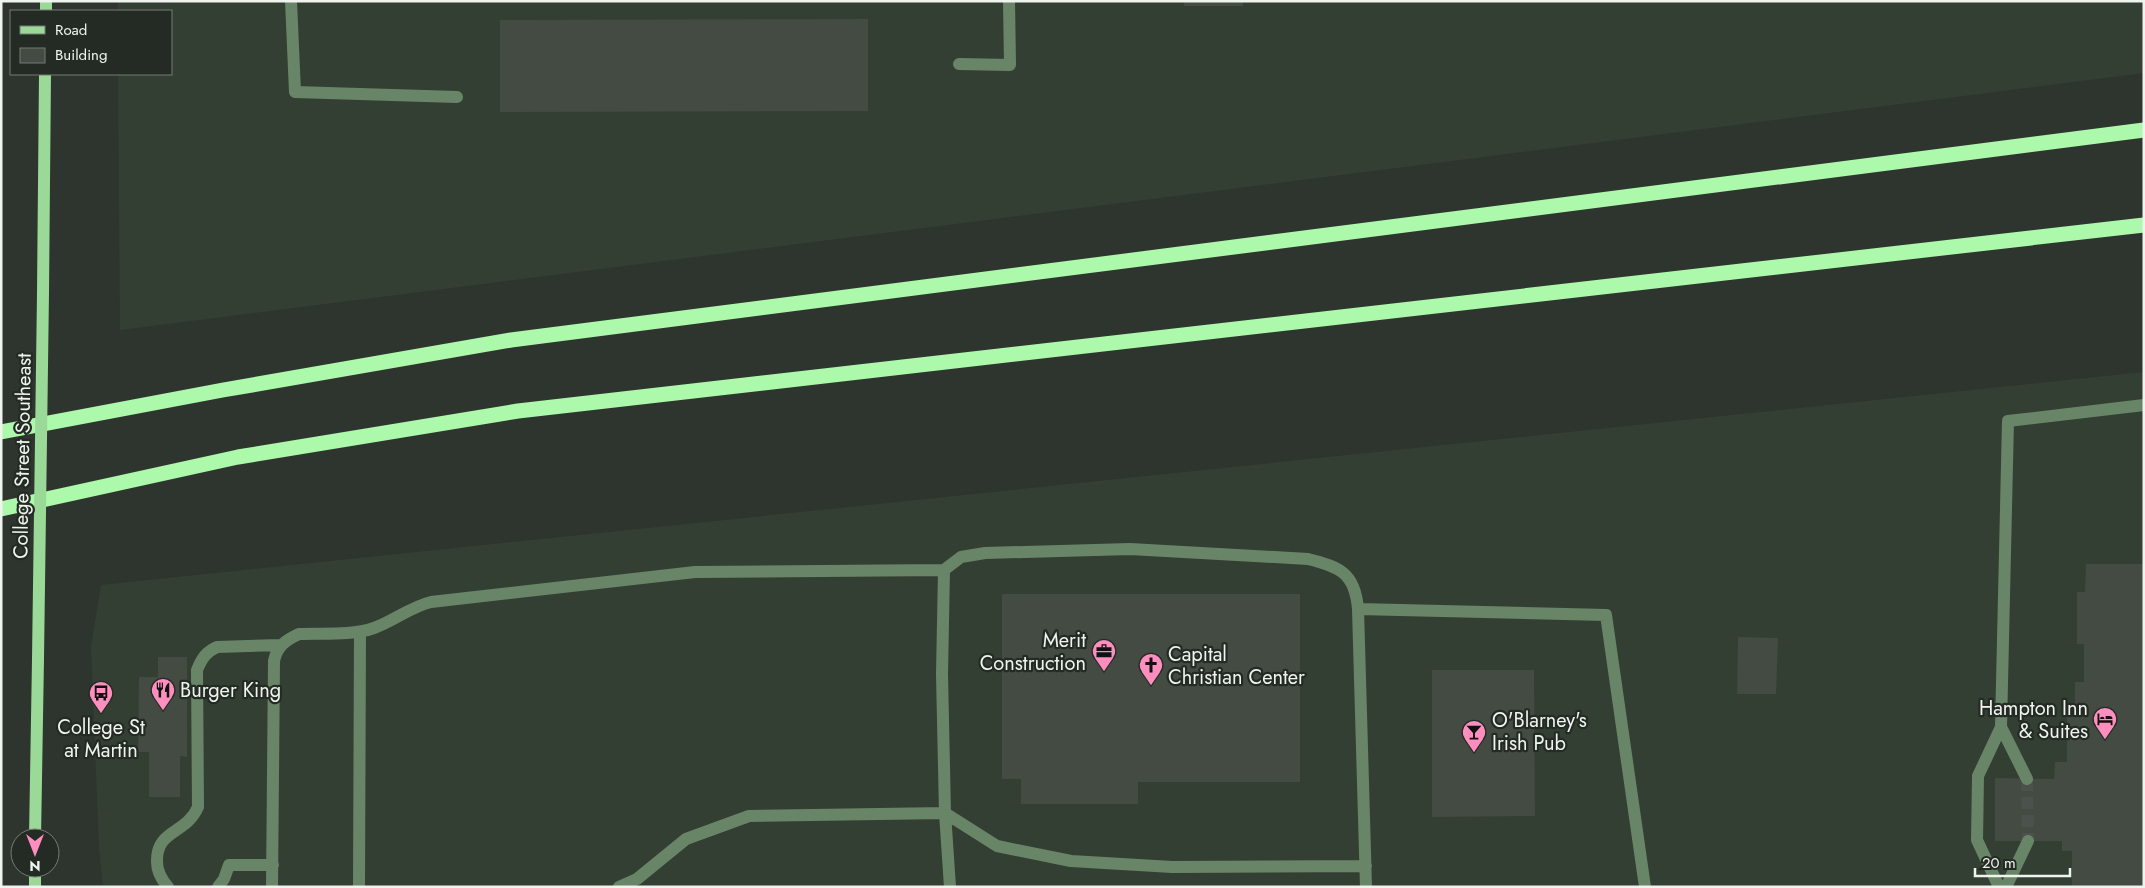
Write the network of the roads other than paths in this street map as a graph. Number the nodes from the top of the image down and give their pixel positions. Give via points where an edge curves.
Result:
1 (291, 1) edge
2 (1009, 1) edge
3 (959, 64) dead end
4 (45, 75) edge
5 (457, 96) dead end
6 (2144, 130) edge
7 (2144, 226) edge
8 (2144, 405) edge
9 (1, 432) edge
10 (1, 509) edge
11 (944, 570) junction
12 (1358, 609) junction
13 (360, 632) junction
14 (281, 645) junction
15 (2001, 727) junction
16 (2027, 779) tunnel mouth
17 (945, 813) junction
18 (36, 828) edge
19 (2028, 841) tunnel mouth
20 (272, 865) junction
21 (1366, 866) junction
22 (168, 887) edge
23 (218, 887) edge
24 (272, 887) edge
25 (359, 887) edge
26 (619, 887) edge
27 (950, 887) edge
28 (1366, 887) edge
29 (1645, 887) edge
30 (1999, 887) edge
31 (2006, 887) edge

1 - 5 lane via 295,92
2 - 3 lane via 1010,65
4 - 18 main road, College Street Southeast, bridge
6 - 9 highway via 512,340
7 - 10 highway via 518,410 238,457
8 - 15 lane via 2008,421
11 - 12 lane via 961,557 995,553 1130,549 1308,558 1333,565 1347,576 1357,591
11 - 13 lane via 695,572 431,602
11 - 17 lane
12 - 21 lane
12 - 29 lane via 1606,615
13 - 14 lane via 299,634
13 - 25 lane
14 - 20 lane via 274,661
14 - 22 lane via 218,647 202,659 197,670 198,807 188,823 166,837 156,854 160,877
15 - 16 lane
15 - 30 lane via 1978,776 1977,840
17 - 21 lane via 997,846 1071,861 1172,867
17 - 26 lane via 749,816 686,839 637,879
17 - 27 lane
19 - 31 lane
20 - 23 lane via 229,865
20 - 24 lane
21 - 28 lane

